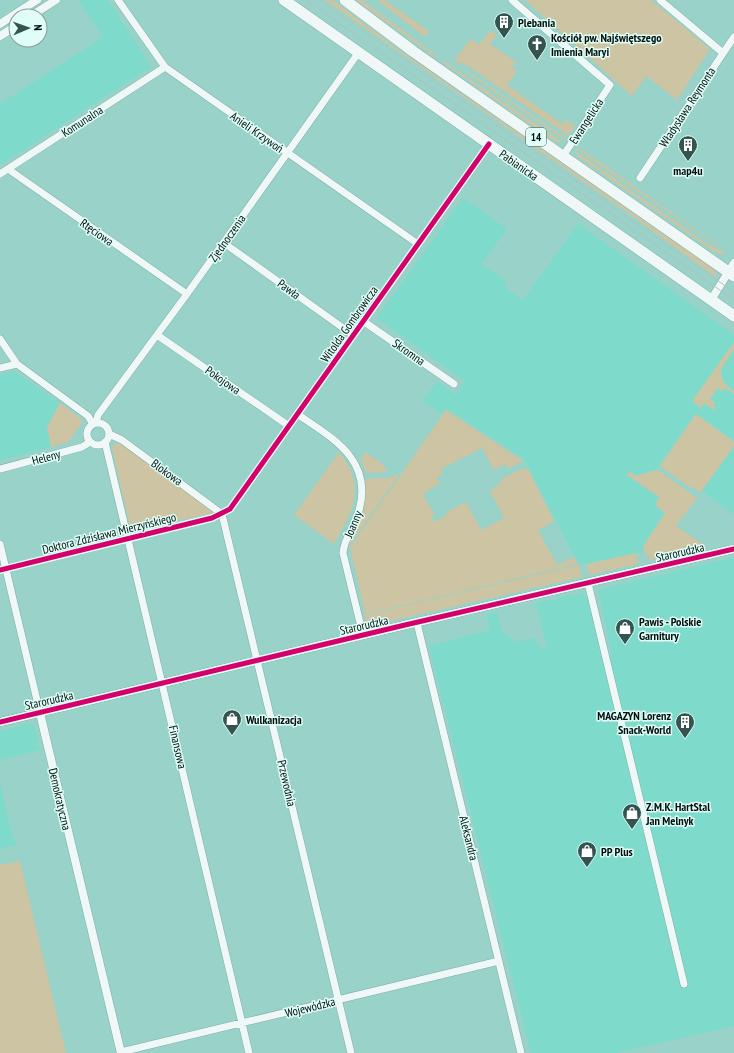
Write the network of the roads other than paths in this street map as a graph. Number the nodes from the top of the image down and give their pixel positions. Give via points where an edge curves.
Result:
1 (37, 0) edge
2 (56, 0) edge
3 (118, 0) edge
4 (284, 0) edge
5 (345, 0) edge
6 (512, 0) edge
7 (660, 0) edge
8 (44, 8) edge
9 (0, 24) edge
10 (734, 37) edge
11 (358, 52) junction
12 (723, 53) junction
13 (165, 68) junction
14 (489, 144) junction
15 (287, 153) junction
16 (563, 156) junction
17 (8, 169) junction
18 (0, 174) edge
19 (640, 178) dead end
20 (224, 243) junction
21 (418, 244) junction
22 (732, 270) edge
23 (187, 294) junction
24 (711, 300) junction
25 (734, 316) edge
26 (364, 321) junction
27 (157, 335) junction
28 (353, 335) junction
29 (0, 339) edge
30 (17, 364) junction
31 (0, 368) edge
32 (454, 384) dead end
33 (297, 414) junction
34 (94, 424) junction
35 (289, 426) junction
36 (109, 434) junction
37 (90, 442) junction
38 (105, 442) junction
39 (0, 469) edge
40 (222, 514) junction
41 (128, 539) junction
42 (0, 544) edge
43 (734, 550) edge
44 (3, 569) edge
45 (588, 583) junction
46 (417, 622) junction
47 (363, 635) junction
48 (258, 660) junction
49 (163, 684) junction
50 (40, 713) junction
51 (0, 722) edge
52 (499, 961) junction
53 (684, 984) dead end
54 (338, 1000) junction
55 (242, 1024) junction
56 (121, 1053) edge
57 (249, 1053) edge
58 (351, 1053) edge
59 (521, 1053) edge

1 - 9 street
2 - 8 street
3 - 13 street, Anieli Krzywoń
4 - 11 main road, Pabianicka
5 - 16 main road, 14 via 414,52
6 - 16 street, Ewangelicka via 610,85
7 - 12 street
10 - 12 street, Władysława Reymonta
11 - 14 main road, Pabianicka
11 - 15 street, Zjednoczenia
12 - 19 street, Władysława Reymonta
13 - 15 street, Anieli Krzywoń
13 - 17 street, Komunalna
14 - 21 street, Witolda Gombrowicza
14 - 24 main road, Pabianicka
15 - 20 street, Zjednoczenia
15 - 21 street, Anieli Krzywoń
16 - 22 main road, 14
17 - 18 street, Komunalna
17 - 23 street, Rtęciowa
20 - 23 street, Zjednoczenia
20 - 28 street, Pawła
21 - 26 street, Witolda Gombrowicza
22 - 24 street
23 - 27 street, Zjednoczenia
24 - 25 main road, Pabianicka
26 - 28 street, Witolda Gombrowicza
26 - 32 street, Skromna
27 - 34 street, Zjednoczenia
27 - 35 street, Pokojowa
28 - 33 street, Witolda Gombrowicza
29 - 30 street
30 - 31 street
30 - 34 street via 88,416
33 - 35 street, Witolda Gombrowicza
33 - 47 street, Joanny via 344,449 353,460 359,474 362,493 360,507 345,541 344,553
34 - 36 street via 105,426
34 - 37 street via 87,434
35 - 40 street, Witolda Gombrowicza via 235,502
36 - 38 street
36 - 40 street, Blokowa via 122,440
37 - 38 street via 96,445
37 - 39 street, Heleny via 82,447
38 - 41 street, Finansowa
40 - 41 street, Doktora Zdzisława Mierzyńskiego
40 - 48 street, Przewodnia
41 - 44 street, Doktora Zdzisława Mierzyńskiego
41 - 49 street, Finansowa
42 - 44 street, Demokratyczna
43 - 45 street, Starorudzka
44 - 50 street, Demokratyczna
45 - 46 street, Starorudzka
45 - 53 street
46 - 47 street, Starorudzka
46 - 52 street, Aleksandra
47 - 48 street, Starorudzka
48 - 49 street, Starorudzka
48 - 54 street, Przewodnia
49 - 50 street, Starorudzka
49 - 55 street, Finansowa
50 - 51 street, Starorudzka
50 - 56 street, Demokratyczna
52 - 54 street, Wojewódzka
52 - 59 street, Aleksandra
54 - 55 street, Wojewódzka
54 - 58 street, Przewodnia
55 - 56 street, Wojewódzka
55 - 57 street, Finansowa

